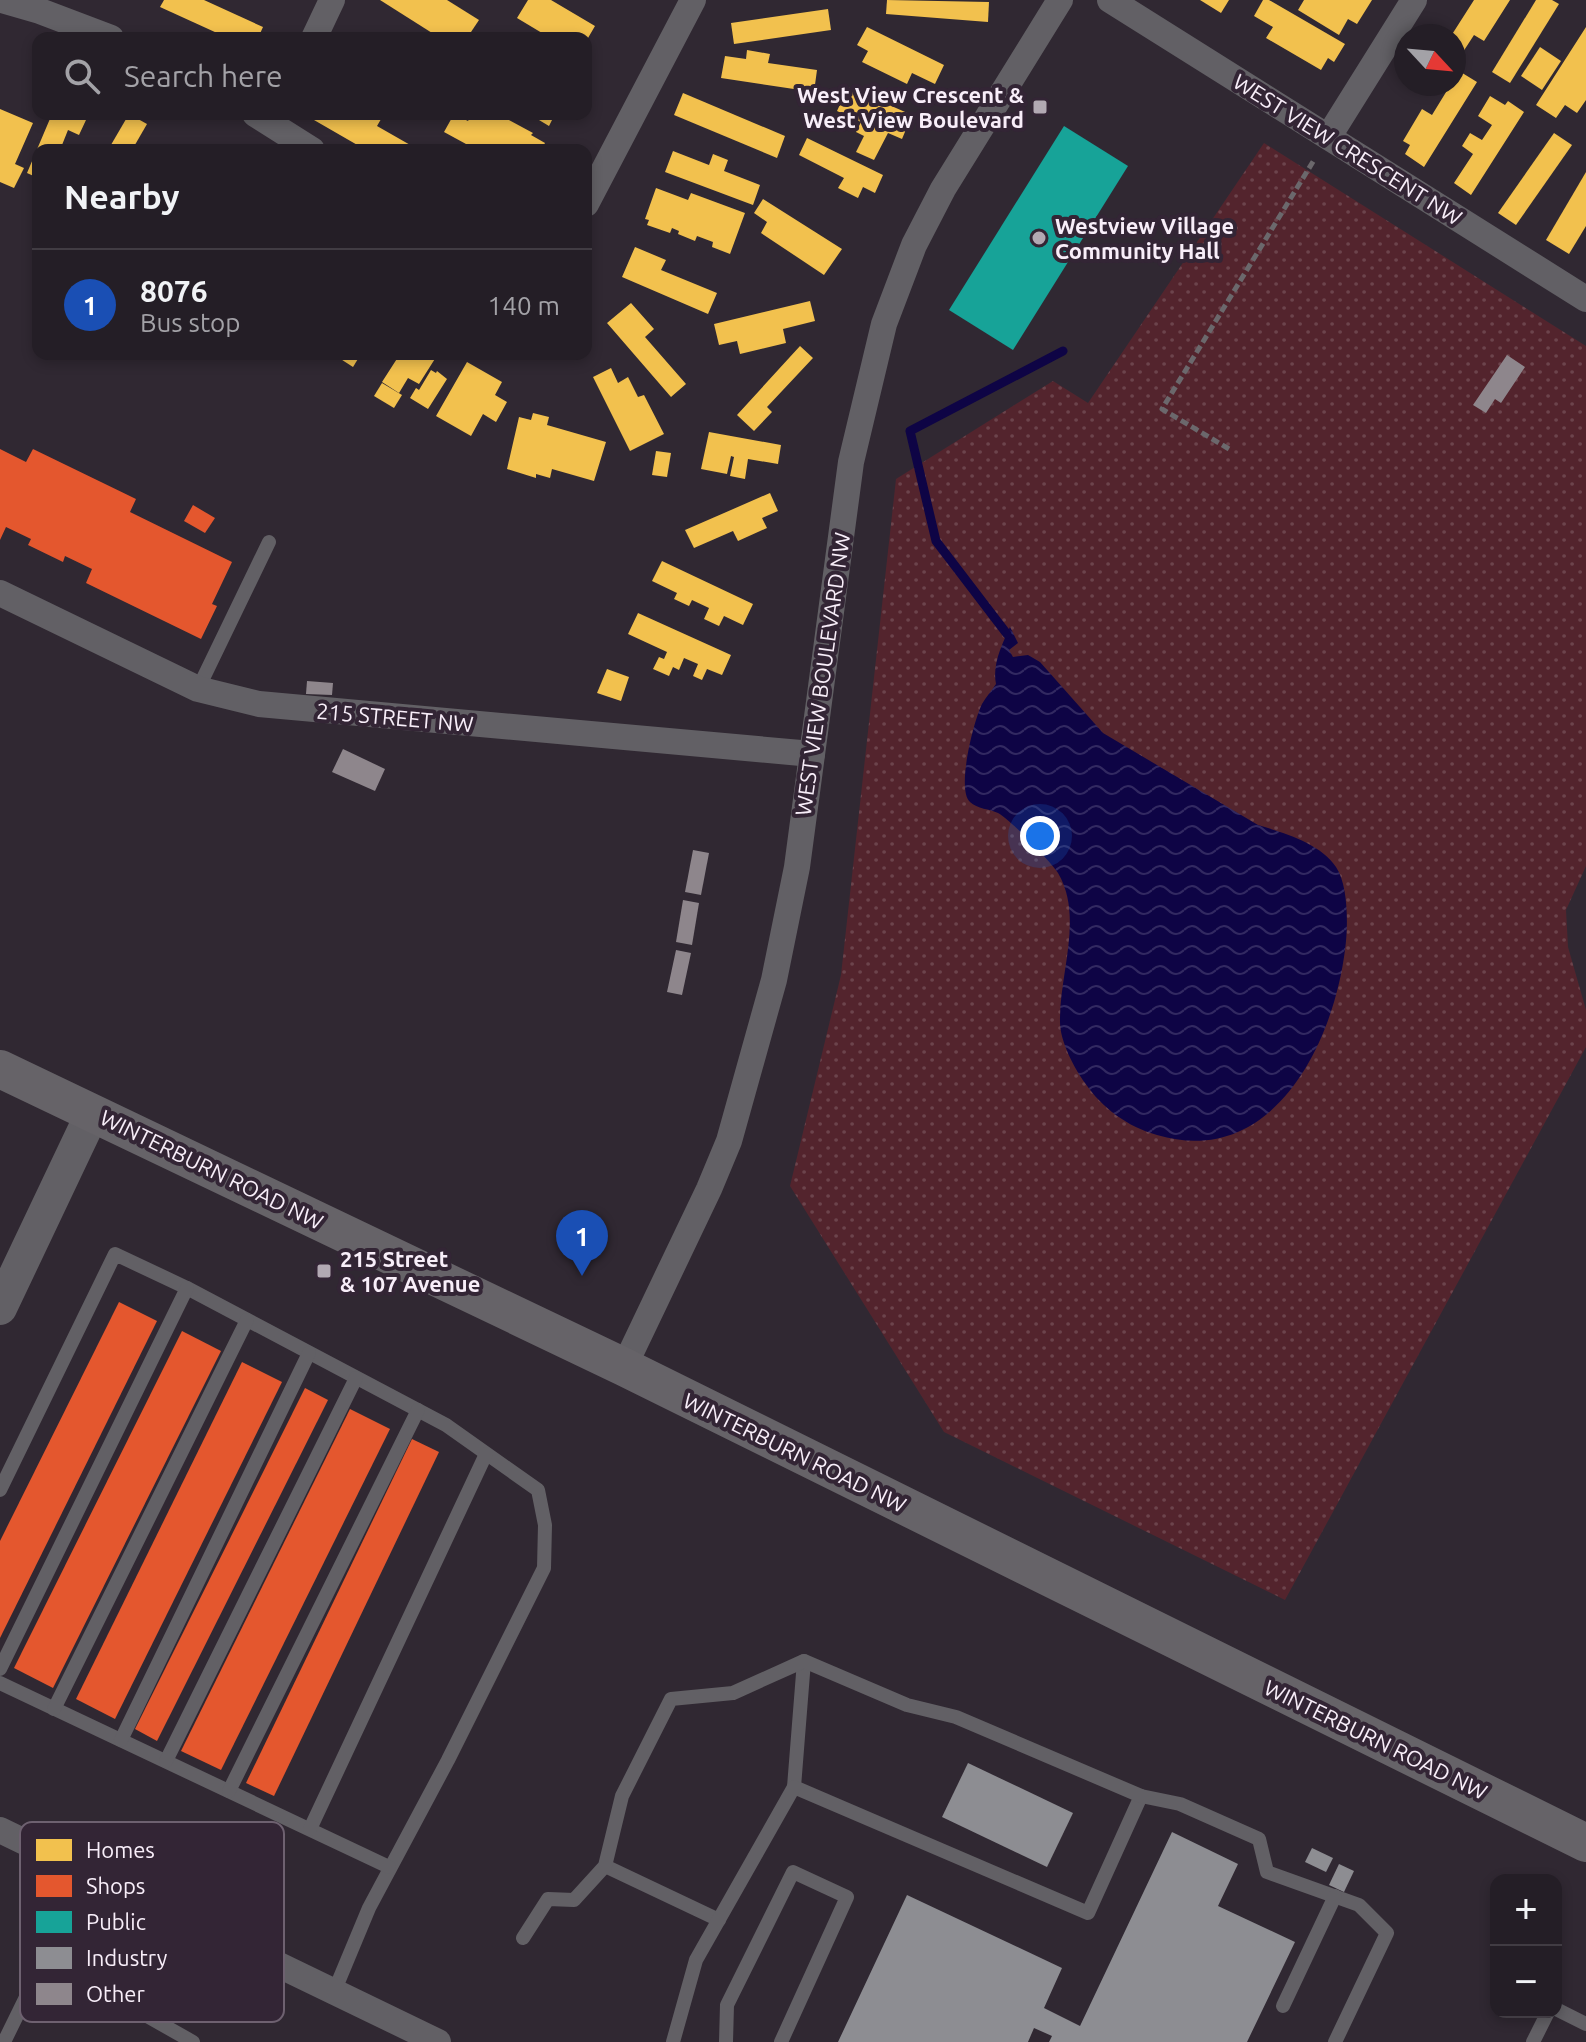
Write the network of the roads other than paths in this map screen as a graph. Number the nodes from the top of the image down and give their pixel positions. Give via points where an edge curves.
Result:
1 (2, 0) edge
2 (332, 0) edge
3 (693, 0) edge
4 (1060, 0) edge
5 (1110, 0) edge
6 (1414, 0) edge
7 (95, 32) edge
8 (317, 32) edge
9 (272, 120) edge
10 (1329, 136) junction
11 (304, 144) edge
12 (592, 193) edge
13 (1586, 299) edge
14 (269, 542) dead end
15 (0, 593) edge
16 (198, 689) junction
17 (812, 754) junction
18 (0, 1069) edge
19 (93, 1112) junction
20 (187, 1288) junction
21 (0, 1308) edge
22 (247, 1320) junction
23 (309, 1353) junction
24 (624, 1367) junction
25 (356, 1378) junction
26 (418, 1410) junction
27 (486, 1454) junction
28 (0, 1490) edge
29 (804, 1661) junction
30 (0, 1669) edge
31 (0, 1683) edge
32 (54, 1709) junction
33 (121, 1740) junction
34 (166, 1761) junction
35 (794, 1787) junction
36 (229, 1791) junction
37 (1141, 1796) junction
38 (310, 1829) junction
39 (0, 1830) edge
40 (20, 1840) edge
41 (1586, 1843) edge
42 (605, 1866) junction
43 (389, 1867) junction
44 (1335, 1896) junction
45 (719, 1920) junction
46 (523, 1938) dead end
47 (284, 1968) edge
48 (334, 1992) junction
49 (1283, 2006) dead end
50 (20, 2009) edge
51 (1562, 2012) edge
52 (1545, 2018) edge
53 (158, 2022) edge
54 (1586, 2024) edge
55 (4, 2042) edge
56 (193, 2042) edge
57 (438, 2042) edge
58 (673, 2042) edge
59 (726, 2042) edge
60 (781, 2042) edge
61 (1335, 2042) edge
62 (1533, 2042) edge

1 - 7 street
2 - 8 street
3 - 12 street
4 - 17 street, WEST VIEW BOULEVARD NW via 943,189 914,245 884,324 851,462
5 - 10 street, WEST VIEW CRESCENT NW
6 - 10 street
9 - 11 street
10 - 13 street, WEST VIEW CRESCENT NW
14 - 16 lane
15 - 16 street, 215 STREET NW
16 - 17 street, 215 STREET NW via 305,710
17 - 24 street, WEST VIEW BOULEVARD NW via 785,933 745,1088 709,1189
18 - 19 main road, WINTERBURN ROAD NW
19 - 21 street
19 - 24 main road, WINTERBURN ROAD NW
20 - 22 lane
20 - 28 lane via 115,1254
20 - 30 lane
22 - 23 lane
22 - 32 lane
23 - 25 lane
23 - 33 lane
24 - 41 main road, WINTERBURN ROAD NW
25 - 26 lane
25 - 34 lane
26 - 27 lane
26 - 36 lane
27 - 38 lane
27 - 43 lane via 538,1490 545,1525 544,1568
29 - 35 lane
29 - 37 lane via 907,1705 956,1717
29 - 42 lane via 733,1693 671,1699 622,1796
31 - 32 lane
32 - 33 lane
33 - 34 lane
34 - 36 lane
35 - 37 lane via 1088,1913
35 - 45 lane
36 - 38 lane
37 - 44 lane via 1180,1804 1259,1839 1267,1872
38 - 43 lane
39 - 40 street
42 - 45 lane
42 - 46 lane via 574,1900 548,1899
43 - 48 lane
44 - 49 lane
44 - 61 lane via 1359,1905 1387,1933
45 - 58 lane via 696,1960
47 - 48 street
48 - 57 street
50 - 55 lane
51 - 54 lane
52 - 62 lane
53 - 56 lane
59 - 60 lane via 727,2005 793,1872 847,1897

